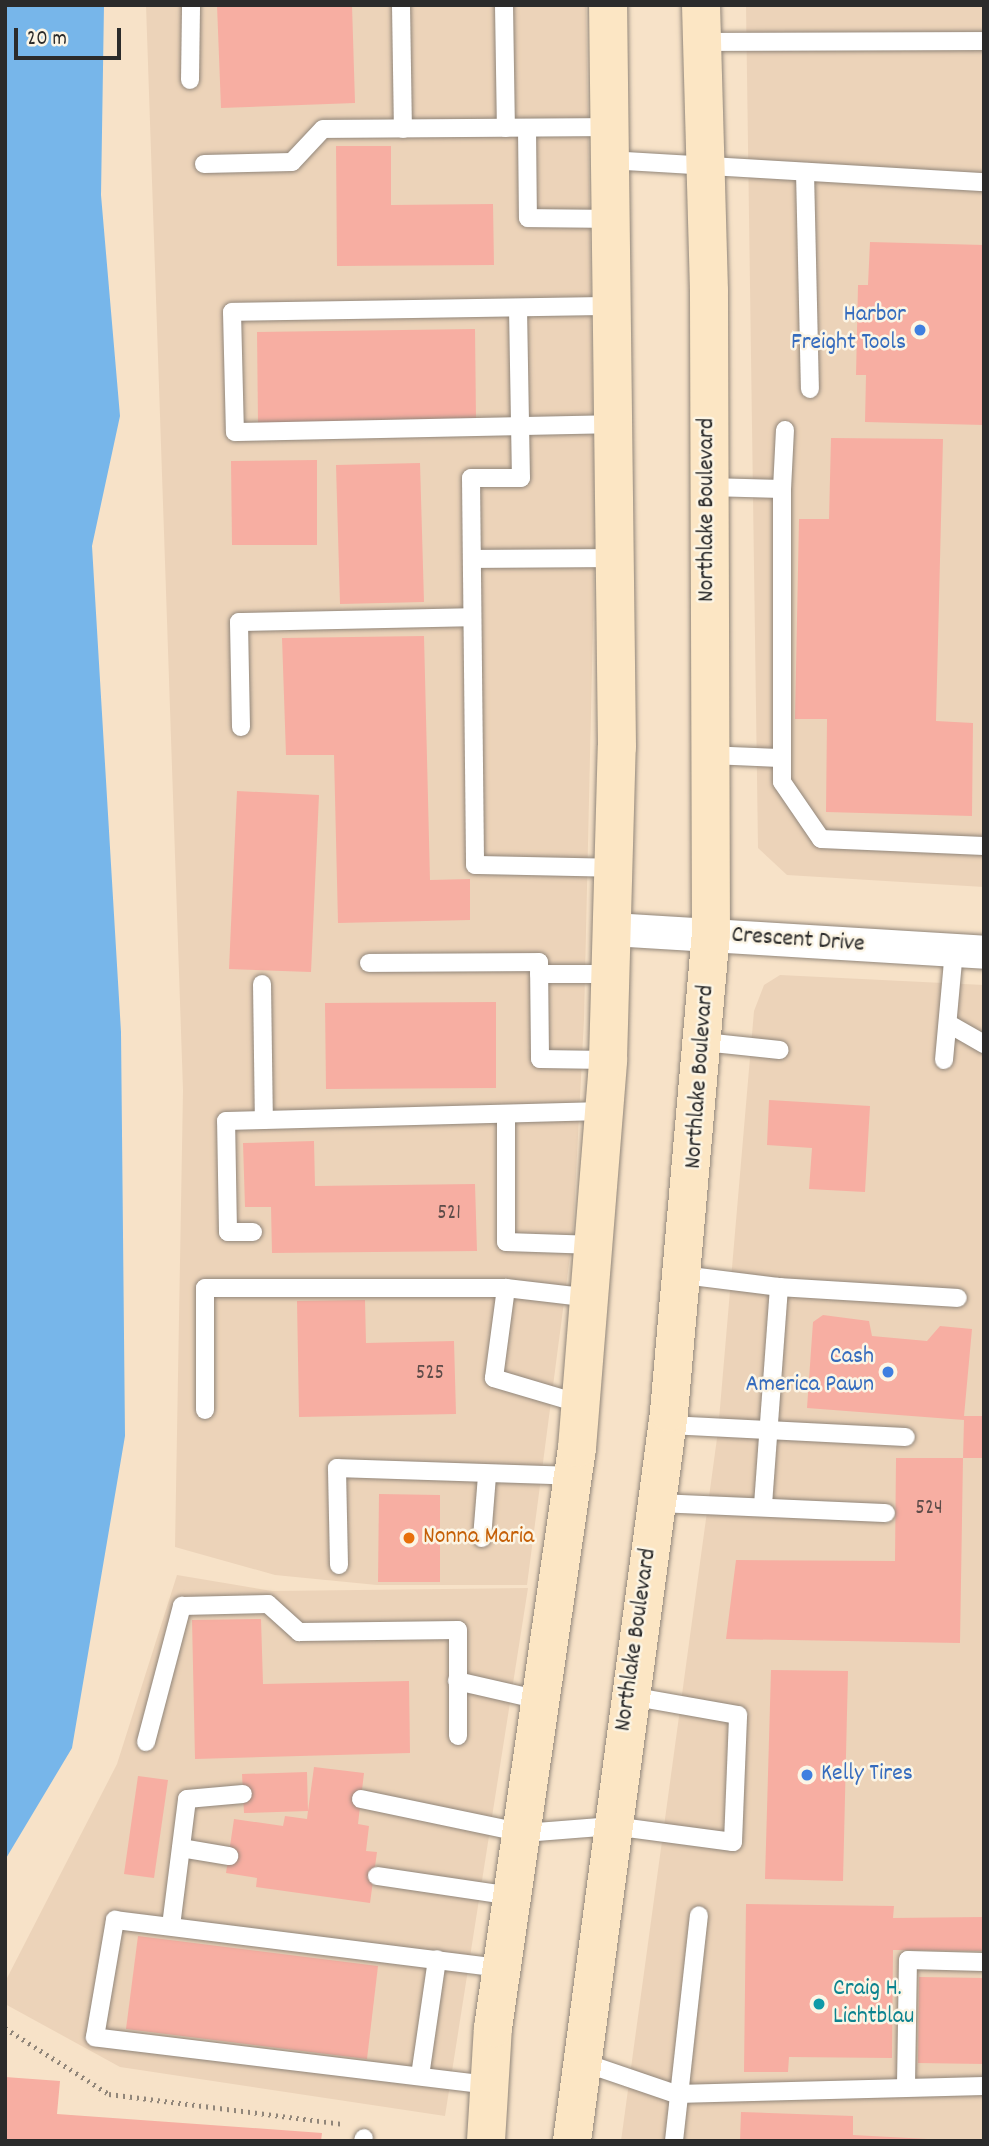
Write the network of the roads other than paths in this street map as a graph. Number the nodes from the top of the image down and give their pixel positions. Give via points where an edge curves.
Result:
1 (191, 5) edge
2 (401, 5) edge
3 (504, 5) edge
4 (608, 5) edge
5 (701, 24) edge
6 (984, 41) edge
7 (190, 80) dead end
8 (506, 128) junction
9 (527, 128) junction
10 (403, 129) junction
11 (609, 144) junction
12 (204, 164) dead end
13 (705, 166) junction
14 (805, 172) junction
15 (984, 182) edge
16 (610, 219) junction
17 (610, 306) junction
18 (519, 308) junction
19 (810, 389) dead end
20 (611, 424) junction
21 (520, 426) junction
22 (785, 430) dead end
23 (708, 487) junction
24 (782, 489) junction
25 (613, 558) junction
26 (472, 559) junction
27 (472, 617) junction
28 (241, 727) dead end
29 (709, 755) junction
30 (782, 758) junction
31 (984, 846) edge
32 (614, 868) junction
33 (612, 929) junction
34 (712, 936) junction
35 (969, 951) edge
36 (369, 963) dead end
37 (539, 974) junction
38 (611, 974) junction
39 (262, 985) dead end
40 (949, 1024) junction
41 (704, 1042) junction
42 (984, 1044) edge
43 (780, 1050) dead end
44 (608, 1060) junction
45 (944, 1060) dead end
46 (604, 1111) junction
47 (506, 1114) junction
48 (264, 1119) junction
49 (253, 1232) dead end
50 (596, 1245) junction
51 (684, 1275) junction
52 (779, 1287) junction
53 (506, 1288) junction
54 (591, 1298) junction
55 (958, 1298) dead end
56 (581, 1404) junction
57 (205, 1410) dead end
58 (668, 1425) junction
59 (768, 1429) junction
60 (906, 1437) dead end
61 (486, 1476) junction
62 (573, 1476) junction
63 (656, 1503) junction
64 (763, 1506) junction
65 (886, 1513) dead end
66 (482, 1538) dead end
67 (339, 1565) dead end
68 (457, 1681) junction
69 (629, 1696) junction
70 (544, 1701) junction
71 (458, 1737) dead end
72 (146, 1742) dead end
73 (243, 1794) dead end
74 (361, 1799) dead end
75 (613, 1826) junction
76 (524, 1833) junction
77 (181, 1848) junction
78 (229, 1856) dead end
79 (377, 1876) dead end
80 (513, 1896) junction
81 (699, 1915) dead end
82 (171, 1926) junction
83 (437, 1959) junction
84 (984, 1962) edge
85 (502, 1968) junction
86 (582, 2062) junction
87 (420, 2076) junction
88 (489, 2084) junction
89 (906, 2085) junction
90 (984, 2086) edge
91 (676, 2094) junction
92 (486, 2141) edge
93 (572, 2141) edge
94 (674, 2141) edge

1 - 7 lane
2 - 10 lane
3 - 8 lane
4 - 11 main road
5 - 6 lane
5 - 13 main road, Northlake Boulevard
8 - 9 lane
8 - 10 lane
9 - 11 lane
9 - 16 lane via 528,218
10 - 12 lane via 323,129 292,162
11 - 13 lane
11 - 16 main road
13 - 14 lane
13 - 23 main road, Northlake Boulevard
14 - 15 lane
14 - 19 lane
16 - 17 main road
17 - 18 lane
17 - 20 main road
18 - 21 lane
18 - 21 lane via 232,312 235,432
20 - 21 lane
20 - 25 main road
21 - 26 lane via 522,478 471,478
22 - 24 lane
23 - 24 lane
23 - 29 main road, Northlake Boulevard
24 - 30 lane
25 - 26 lane
25 - 32 main road
26 - 27 lane
27 - 28 lane via 239,622
27 - 32 lane via 475,865
29 - 30 lane
29 - 34 main road, Northlake Boulevard
30 - 31 lane via 782,782 821,839
32 - 33 main road
33 - 34 street, Crescent Drive
33 - 38 main road
34 - 35 street, Crescent Drive
34 - 41 main road, Northlake Boulevard
35 - 40 lane
36 - 37 lane via 539,962
37 - 38 lane
37 - 44 lane via 540,1059
38 - 44 main road
39 - 48 lane
40 - 42 lane
40 - 45 lane
41 - 43 lane
41 - 51 main road, Northlake Boulevard
44 - 46 main road
46 - 47 lane
46 - 50 main road
47 - 48 lane
47 - 50 lane via 506,1242
48 - 49 lane via 226,1121 228,1232
50 - 54 main road
51 - 52 lane
51 - 58 main road, Northlake Boulevard
52 - 55 lane
52 - 59 lane
53 - 54 lane
53 - 56 lane via 494,1378
53 - 57 lane via 205,1288
54 - 56 main road
56 - 62 main road
58 - 59 lane
58 - 63 main road, Northlake Boulevard
59 - 60 lane
59 - 64 lane
61 - 62 lane
61 - 66 lane
61 - 67 lane via 337,1468
62 - 70 main road
63 - 64 lane
63 - 69 main road, Northlake Boulevard
64 - 65 lane
68 - 70 lane
68 - 71 lane
68 - 72 lane via 458,1630 299,1632 268,1604 182,1606
69 - 75 main road, Northlake Boulevard
69 - 75 lane via 738,1715 733,1842
70 - 76 main road
73 - 77 lane via 187,1799
74 - 76 lane
75 - 76 lane
75 - 86 main road, Northlake Boulevard
76 - 80 main road
77 - 78 lane
77 - 82 lane
79 - 80 lane
80 - 85 main road
81 - 91 lane
82 - 83 lane
82 - 87 lane via 115,1920 95,2037
83 - 85 lane
83 - 87 lane
84 - 89 lane via 908,1960
85 - 88 main road
86 - 91 lane
86 - 93 main road, Northlake Boulevard
87 - 88 lane
88 - 92 main road
89 - 90 lane
89 - 91 lane
91 - 94 lane

